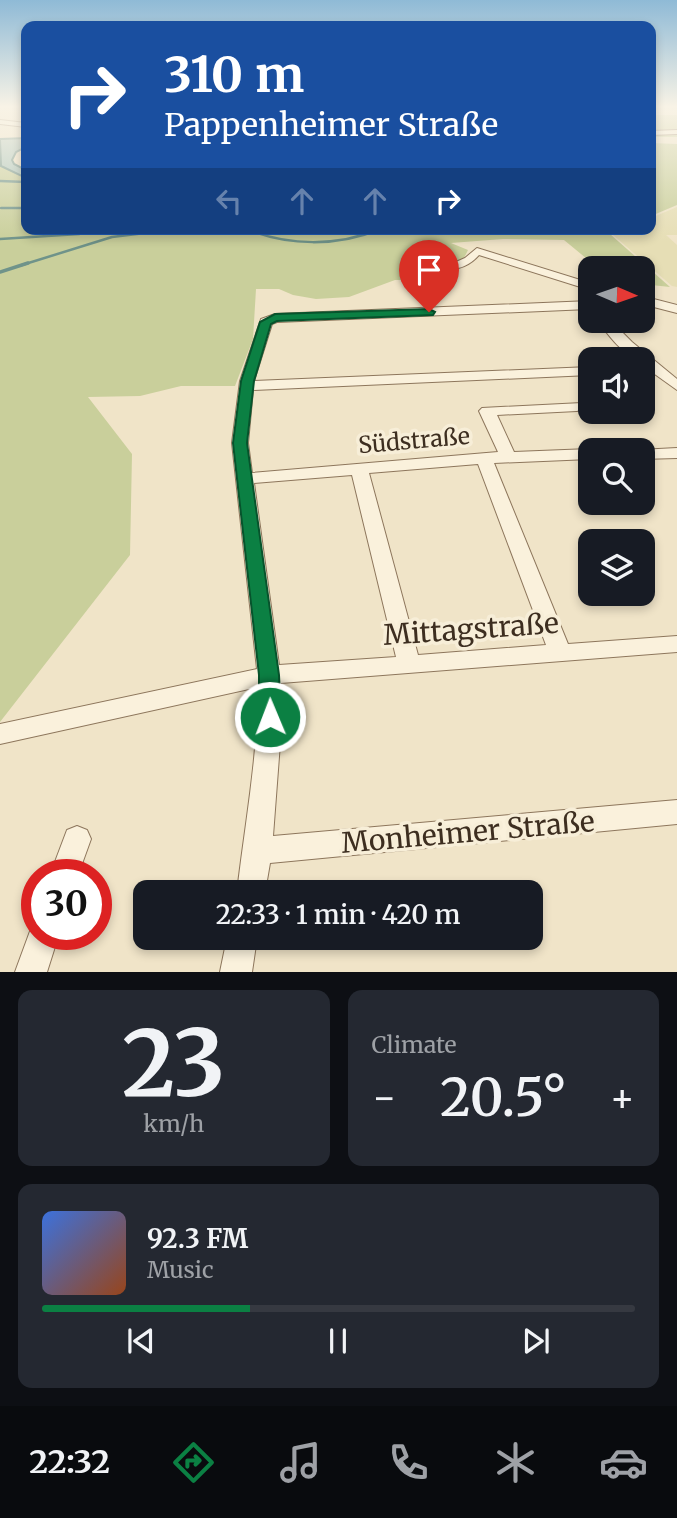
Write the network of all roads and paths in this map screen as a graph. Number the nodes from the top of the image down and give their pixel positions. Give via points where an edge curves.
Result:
1 (453, 266) dead end
2 (578, 292) edge
3 (578, 297) edge
4 (655, 303) edge
5 (677, 309) edge
6 (615, 333) edge
7 (628, 347) edge
8 (578, 372) edge
9 (655, 373) edge
10 (247, 386) junction
11 (677, 386) edge
12 (577, 406) dead end
13 (677, 453) edge
14 (578, 454) edge
15 (655, 454) edge
16 (508, 456) junction
17 (484, 457) junction
18 (359, 468) junction
19 (243, 479) junction
20 (677, 644) edge
21 (560, 652) junction
22 (409, 663) junction
23 (269, 675) junction
24 (0, 734) edge
25 (677, 812) edge
26 (77, 839) dead end
27 (258, 851) junction
28 (70, 859) edge
29 (253, 880) edge
30 (39, 950) edge
31 (240, 950) edge
32 (31, 972) edge
33 (236, 972) edge

1 - 2 street via 477,251
3 - 10 street via 275,318 266,322
4 - 5 street
6 - 7 street
8 - 10 street
9 - 11 street
10 - 19 street via 240,443
12 - 16 street via 487,411
13 - 15 street
14 - 16 street, Südstraße
16 - 17 street, Südstraße
17 - 18 street, Südstraße
17 - 21 street
18 - 19 street, Südstraße
18 - 22 street
19 - 23 street
20 - 21 street, Mittagstraße
21 - 22 street, Mittagstraße
22 - 23 street, Mittagstraße
23 - 24 street, Mittagstraße
23 - 27 street via 270,717
25 - 27 street, Monheimer Straße
26 - 28 street
27 - 29 street
30 - 32 street
31 - 33 street

